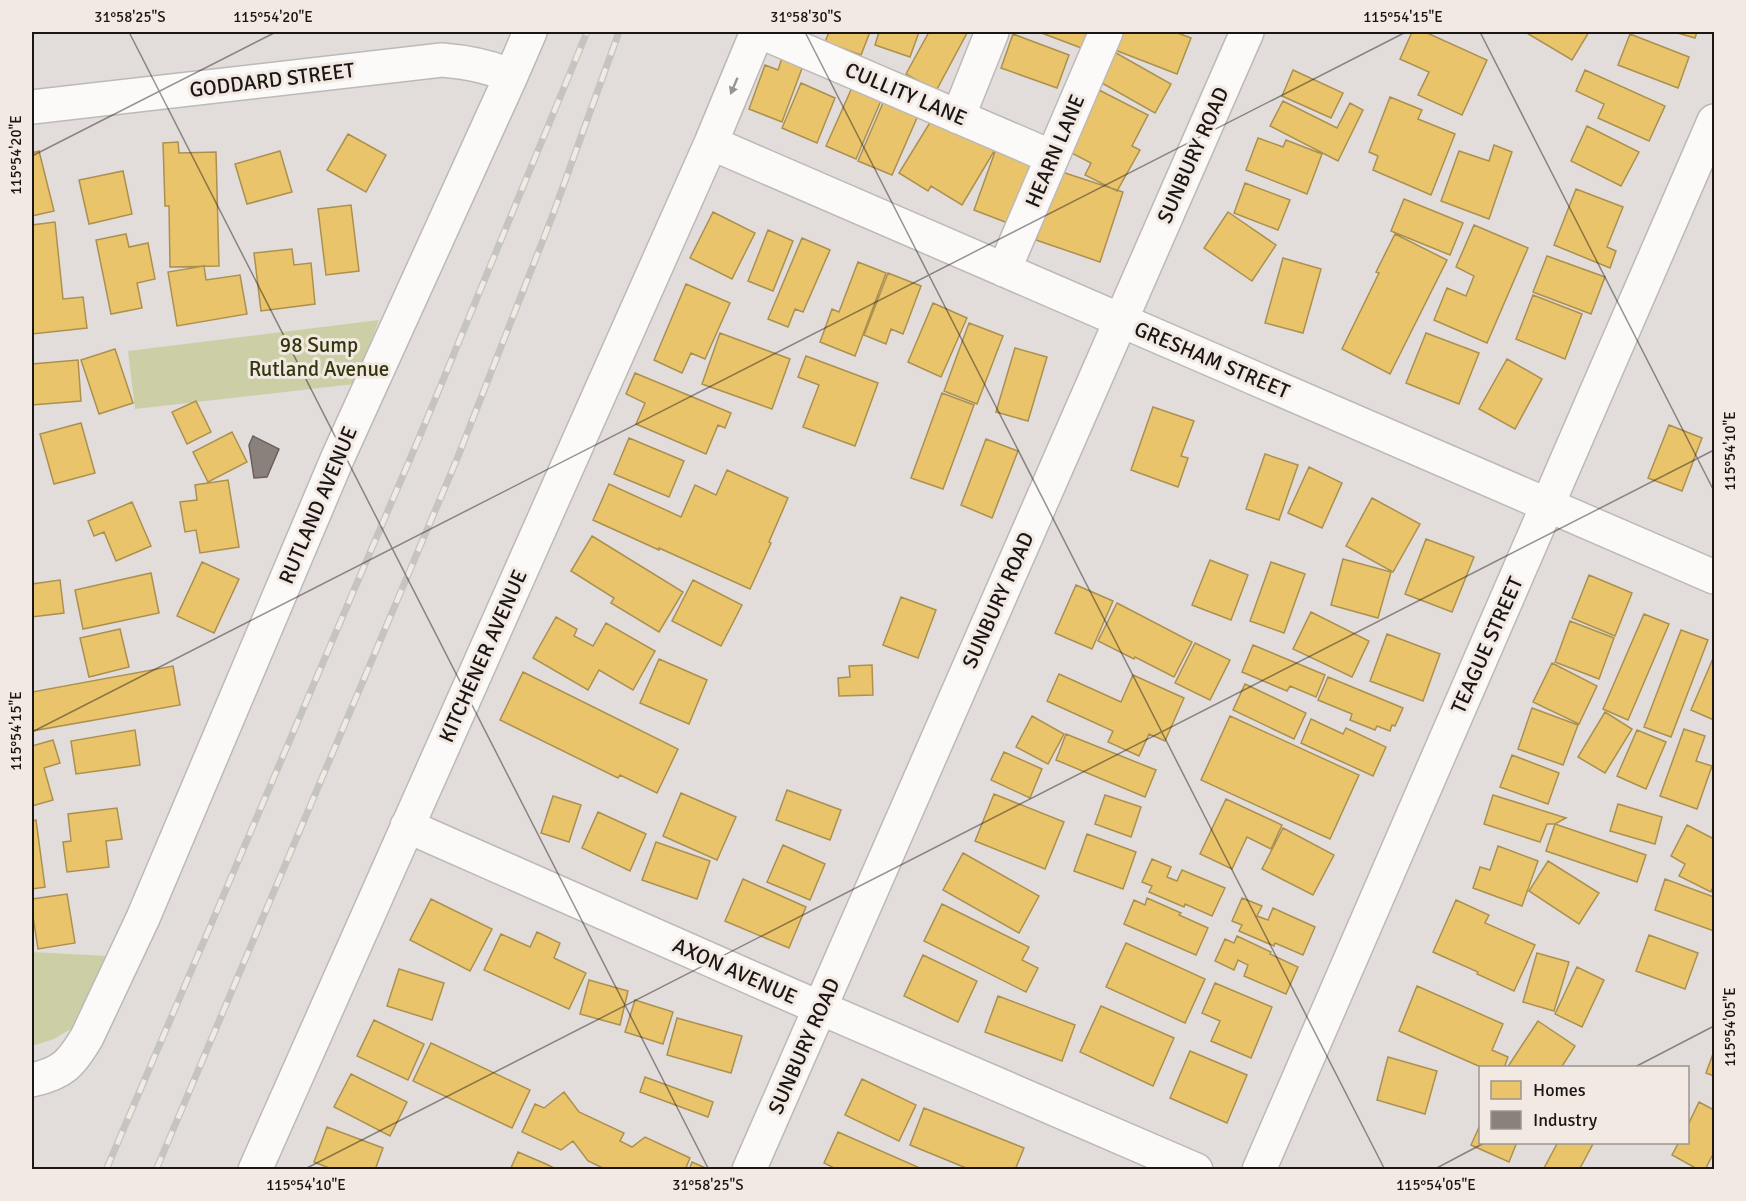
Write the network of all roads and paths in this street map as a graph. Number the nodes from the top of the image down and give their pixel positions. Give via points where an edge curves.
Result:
1 (530, 32) edge
2 (759, 32) edge
3 (992, 32) edge
4 (1106, 32) edge
5 (1247, 32) edge
6 (511, 76) junction
7 (32, 107) edge
8 (958, 117) junction
9 (1714, 121) edge
10 (711, 143) junction
11 (1052, 157) junction
12 (1004, 270) junction
13 (1120, 320) junction
14 (1548, 505) junction
15 (1714, 577) edge
16 (407, 826) junction
17 (113, 982) junction
18 (820, 1008) junction
19 (32, 1080) edge
20 (32, 1103) edge
21 (255, 1170) edge
22 (749, 1170) edge
23 (1196, 1170) edge
24 (1259, 1170) edge

1 - 6 street, RUTLAND AVENUE
2 - 8 street, CULLITY LANE
2 -> 10 street, KITCHENER AVENUE
3 - 8 street
4 - 11 street, HEARN LANE
5 - 13 street, SUNBURY ROAD
6 - 7 street, GODDARD STREET via 471,63 441,60
6 - 17 street, RUTLAND AVENUE via 338,457
8 - 11 street, CULLITY LANE
9 - 14 street, TEAGUE STREET
10 - 12 street, GRESHAM STREET
10 - 16 street, KITCHENER AVENUE
11 - 12 street, HEARN LANE
12 - 13 street, GRESHAM STREET
13 - 14 street, GRESHAM STREET
13 - 18 street, SUNBURY ROAD
14 - 15 street, GRESHAM STREET
14 - 24 street, TEAGUE STREET
16 - 18 street, AXON AVENUE
16 - 21 street, KITCHENER AVENUE
17 - 19 street, RUTLAND AVENUE via 76,1054 64,1068
17 - 20 street, RUTLAND AVENUE via 99,1042 75,1074 46,1098
18 - 22 street, SUNBURY ROAD
18 - 23 street, AXON AVENUE

